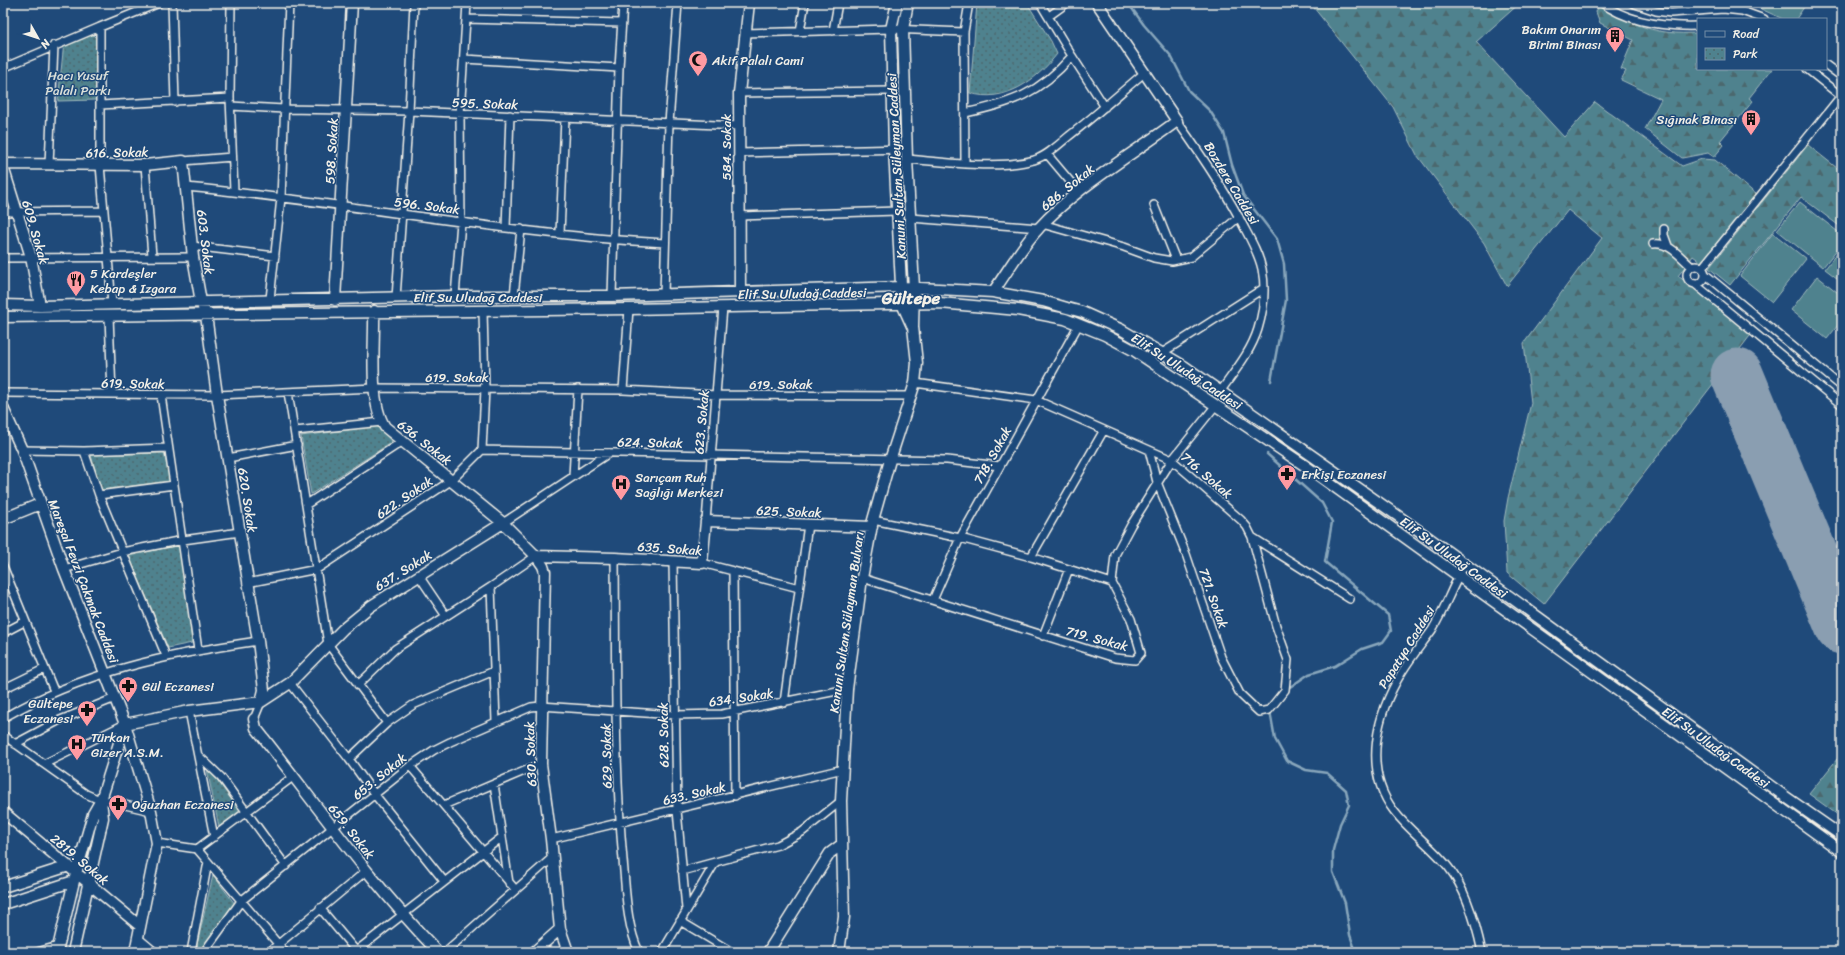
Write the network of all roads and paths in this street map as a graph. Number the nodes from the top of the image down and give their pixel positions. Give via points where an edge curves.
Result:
1 (159, 3) edge
2 (172, 3) edge
3 (231, 3) edge
4 (289, 3) edge
5 (352, 3) edge
6 (414, 3) edge
7 (467, 3) edge
8 (623, 3) edge
9 (678, 3) edge
10 (750, 3) edge
11 (805, 3) edge
12 (838, 3) edge
13 (897, 3) edge
14 (908, 3) edge
15 (969, 3) edge
16 (1040, 3) edge
17 (1067, 3) edge
18 (1097, 3) edge
19 (1602, 3) edge
20 (1632, 3) edge
21 (1690, 11) junction
22 (1049, 16) junction
23 (1761, 18) edge
24 (466, 19) junction
25 (622, 23) junction
26 (1688, 26) junction
27 (1697, 26) edge
28 (100, 27) junction
29 (891, 29) junction
30 (902, 29) junction
31 (800, 31) junction
32 (833, 31) junction
33 (964, 32) junction
34 (746, 33) junction
35 (54, 46) junction
36 (1072, 56) junction
37 (464, 59) junction
38 (1827, 66) edge
39 (3, 68) edge
40 (619, 68) junction
41 (1808, 70) edge
42 (1144, 73) junction
43 (1842, 78) edge
44 (892, 91) junction
45 (739, 93) junction
46 (1841, 97) edge
47 (230, 98) junction
48 (175, 102) junction
49 (100, 104) junction
50 (231, 106) junction
51 (1105, 107) junction
52 (284, 109) junction
53 (346, 110) junction
54 (409, 111) junction
55 (964, 113) junction
56 (460, 114) junction
57 (510, 115) junction
58 (565, 118) junction
59 (617, 121) junction
60 (1177, 121) junction
61 (669, 123) junction
62 (739, 126) junction
63 (894, 149) junction
64 (739, 153) junction
65 (907, 154) junction
66 (1047, 154) junction
67 (232, 157) junction
68 (183, 161) junction
69 (965, 163) junction
70 (3, 165) edge
71 (49, 165) junction
72 (100, 165) junction
73 (145, 165) junction
74 (186, 187) junction
75 (234, 191) junction
76 (1079, 192) junction
77 (281, 198) junction
78 (1154, 205) dead end
79 (342, 206) junction
80 (104, 211) junction
81 (3, 212) edge
82 (17, 212) junction
83 (897, 212) junction
84 (403, 215) junction
85 (740, 216) junction
86 (1239, 217) junction
87 (911, 218) junction
88 (461, 222) junction
89 (1040, 226) junction
90 (506, 228) junction
91 (521, 229) junction
92 (1664, 229) dead end
93 (560, 233) junction
94 (615, 240) junction
95 (665, 243) junction
96 (1653, 244) dead end
97 (192, 246) junction
98 (1668, 246) junction
99 (152, 256) junction
100 (275, 256) junction
101 (31, 257) junction
102 (108, 257) junction
103 (193, 257) junction
104 (3, 258) edge
105 (1176, 260) junction
106 (1692, 267) junction
107 (1703, 271) junction
108 (1695, 284) junction
109 (902, 287) junction
110 (914, 288) junction
111 (1264, 288) junction
112 (740, 292) junction
113 (993, 292) junction
114 (664, 294) junction
115 (455, 296) junction
116 (514, 296) junction
117 (612, 296) junction
118 (396, 298) junction
119 (270, 300) junction
120 (335, 300) junction
121 (201, 302) junction
122 (112, 304) junction
123 (902, 304) junction
124 (915, 304) junction
125 (3, 305) edge
126 (40, 306) junction
127 (723, 307) junction
128 (629, 309) junction
129 (374, 311) junction
130 (483, 311) junction
131 (206, 315) junction
132 (109, 316) junction
133 (3, 317) edge
134 (1079, 324) junction
135 (913, 327) junction
136 (1780, 335) junction
137 (1771, 346) junction
138 (1162, 353) junction
139 (915, 383) junction
140 (1840, 385) edge
141 (374, 388) junction
142 (485, 389) junction
143 (578, 390) junction
144 (623, 390) junction
145 (288, 392) junction
146 (1220, 392) junction
147 (3, 393) edge
148 (1828, 393) junction
149 (112, 394) junction
150 (161, 395) junction
151 (217, 395) junction
152 (716, 395) junction
153 (911, 396) junction
154 (1036, 400) junction
155 (1842, 404) edge
156 (1216, 405) junction
157 (3, 408) edge
158 (382, 422) junction
159 (1104, 430) junction
160 (295, 431) junction
161 (403, 441) junction
162 (297, 445) junction
163 (168, 448) junction
164 (22, 450) junction
165 (482, 450) junction
166 (1149, 450) junction
167 (84, 451) junction
168 (575, 452) junction
169 (609, 453) junction
170 (711, 455) junction
171 (228, 458) junction
172 (890, 460) junction
173 (1172, 460) junction
174 (1000, 466) junction
175 (573, 476) junction
176 (452, 480) junction
177 (1158, 482) junction
178 (174, 485) junction
179 (99, 494) junction
180 (40, 504) junction
181 (307, 504) junction
182 (3, 519) edge
183 (706, 521) junction
184 (503, 523) junction
185 (808, 524) junction
186 (873, 524) junction
187 (240, 532) junction
188 (1252, 537) junction
189 (960, 538) junction
190 (183, 540) junction
191 (122, 552) junction
192 (536, 556) junction
193 (1031, 557) junction
194 (615, 558) junction
195 (673, 561) junction
196 (702, 563) junction
197 (1465, 565) junction
198 (3, 566) edge
199 (64, 569) junction
200 (317, 569) junction
201 (1068, 569) junction
202 (733, 570) junction
203 (5, 576) edge
204 (419, 576) junction
205 (1458, 576) junction
206 (862, 578) junction
207 (247, 583) junction
208 (1112, 583) junction
209 (491, 588) junction
210 (799, 588) junction
211 (1350, 599) dead end
212 (933, 600) junction
213 (446, 616) junction
214 (24, 622) junction
215 (3, 633) edge
216 (1043, 636) junction
217 (258, 641) junction
218 (328, 644) junction
219 (198, 650) junction
220 (166, 656) junction
221 (44, 669) junction
222 (494, 671) junction
223 (106, 673) junction
224 (290, 683) junction
225 (358, 685) junction
226 (3, 689) edge
227 (847, 689) junction
228 (1285, 690) joint
229 (54, 692) junction
230 (115, 698) junction
231 (261, 702) junction
232 (784, 703) junction
233 (541, 706) junction
234 (189, 711) junction
235 (617, 712) junction
236 (734, 713) junction
237 (674, 715) junction
238 (3, 718) edge
239 (254, 719) joint
240 (496, 722) junction
241 (387, 723) junction
242 (125, 724) junction
243 (3, 735) edge
244 (15, 744) junction
245 (198, 755) junction
246 (349, 759) junction
247 (44, 764) junction
248 (541, 764) junction
249 (410, 766) junction
250 (843, 769) junction
251 (294, 776) junction
252 (494, 784) junction
253 (374, 795) junction
254 (735, 796) junction
255 (101, 800) junction
256 (841, 801) junction
257 (444, 805) junction
258 (677, 810) junction
259 (151, 811) junction
260 (3, 812) edge
261 (247, 813) junction
262 (620, 822) junction
263 (333, 828) junction
264 (1842, 836) edge
265 (214, 837) junction
266 (502, 837) junction
267 (551, 839) junction
268 (156, 843) junction
269 (841, 845) junction
270 (197, 849) junction
271 (482, 851) junction
272 (1842, 852) edge
273 (552, 857) junction
274 (208, 862) junction
275 (714, 863) junction
276 (286, 866) junction
277 (366, 871) junction
278 (682, 871) junction
279 (73, 873) junction
280 (444, 881) junction
281 (88, 883) junction
282 (509, 883) junction
283 (3, 887) edge
284 (515, 890) junction
285 (241, 901) junction
286 (3, 904) edge
287 (320, 908) junction
288 (686, 909) junction
289 (402, 915) junction
290 (680, 921) junction
291 (140, 926) junction
292 (560, 929) junction
293 (137, 937) junction
294 (278, 943) junction
295 (58, 949) edge
296 (37, 952) edge
297 (73, 952) edge
298 (135, 952) edge
299 (155, 952) edge
300 (191, 952) edge
301 (204, 952) edge
302 (269, 952) edge
303 (285, 952) edge
304 (356, 952) edge
305 (438, 952) edge
306 (445, 952) edge
307 (534, 952) edge
308 (568, 952) edge
309 (639, 952) edge
310 (662, 952) edge
311 (732, 952) edge
312 (768, 952) edge
313 (839, 952) edge
314 (1482, 952) edge

1 - 28 street
2 - 48 street
3 - 47 street
4 - 52 street
5 - 53 main road, 598. Sokak
6 - 54 street
7 - 24 street
8 - 25 street
9 - 61 street
10 - 34 main road, 584. Sokak
11 - 31 street
12 - 32 street
13 - 29 main road
14 - 30 main road, Kanuni Sultan Süleyman Caddesi
15 - 33 street
16 - 22 street
17 - 22 street
18 - 42 main road, Bozdere Caddesi
19 - 26 street via 1635,19
20 - 21 street via 1656,11
21 - 23 street via 1723,9 1742,11
21 - 26 street
22 - 36 street
24 - 25 street
24 - 37 street
25 - 40 street
26 - 27 street
28 - 35 street
28 - 49 street
29 - 30 street
29 - 32 street
29 - 44 main road
30 - 33 street
30 - 65 main road, Kanuni Sultan Süleyman Caddesi
31 - 32 street
31 - 34 street
33 - 55 street
34 - 45 main road, 584. Sokak
35 - 39 street
35 - 71 street
36 - 51 street
36 - 55 street via 1044,83 1027,94 998,106
37 - 40 street
37 - 56 street
38 - 43 street
40 - 59 street
41 - 46 street
42 - 51 street
42 - 60 main road, Bozdere Caddesi
44 - 45 street
44 - 63 main road
45 - 62 main road, 584. Sokak
46 - 107 street
47 - 48 street
47 - 50 street
48 - 49 street
49 - 72 street
50 - 52 street, 595. Sokak
50 - 67 street
51 - 66 street
52 - 53 street, 595. Sokak
52 - 77 street
53 - 54 street, 595. Sokak
53 - 79 main road, 598. Sokak
54 - 56 street, 595. Sokak
54 - 84 street
55 - 69 street
56 - 57 street, 595. Sokak
56 - 88 street
57 - 58 street, 595. Sokak
57 - 90 street
58 - 59 street, 595. Sokak
58 - 93 street
59 - 61 street, 595. Sokak
59 - 94 street
60 - 76 main road, 686. Sokak
60 - 86 street, Bozdere Caddesi via 1203,157
61 - 62 street, 595. Sokak
61 - 95 street
62 - 64 main road, 584. Sokak
63 - 64 street
63 - 65 street
63 - 83 main road
64 - 85 main road, 584. Sokak
65 - 69 street
65 - 87 main road, Kanuni Sultan Süleyman Caddesi
66 - 69 street via 1016,164
66 - 76 street
67 - 68 street, 616. Sokak
67 - 75 street
68 - 73 main road, 616. Sokak
68 - 74 main road, 603. Sokak
70 - 71 main road, 616. Sokak
70 - 82 main road, 609. Sokak
71 - 72 main road, 616. Sokak
72 - 73 main road, 616. Sokak
72 - 80 street
73 - 99 street
74 - 75 street, 596. Sokak
74 - 97 main road, 603. Sokak
75 - 77 street, 596. Sokak
76 - 89 main road, 686. Sokak
77 - 79 street, 596. Sokak
77 - 100 street
78 - 105 street
79 - 84 street, 596. Sokak
79 - 120 main road, 598. Sokak
80 - 82 street
80 - 102 street
81 - 82 street
82 - 101 main road, 609. Sokak
83 - 85 street
83 - 109 main road
84 - 88 street, 596. Sokak
84 - 118 street
85 - 112 main road, 584. Sokak
86 - 105 street via 1191,256
86 - 111 street, Bozdere Caddesi via 1254,246
87 - 89 street
87 - 110 main road, Kanuni Sultan Süleyman Caddesi
88 - 90 street, 596. Sokak
88 - 115 street
89 - 105 street via 1124,247 1154,258
89 - 113 main road, 686. Sokak
90 - 91 street, 596. Sokak
91 - 93 street, 596. Sokak
91 - 116 street
92 - 98 street
93 - 94 street, 596. Sokak
94 - 95 street, 596. Sokak
94 - 117 street
95 - 114 street
96 - 98 street
97 - 100 street
97 - 103 main road, 603. Sokak
98 - 106 street
99 - 102 street
99 - 103 street
100 - 119 street
101 - 102 street
101 - 104 street
101 - 126 main road, 609. Sokak
102 - 122 street
103 - 121 main road, 603. Sokak
106 - 107 street via 1696,266
106 - 108 street via 1687,276
107 - 108 street via 1702,281
107 - 136 street
108 - 137 street
109 - 110 main road, Elif Su Uludağ Caddesi
109 - 112 main road, Elif Su Uludağ Caddesi
109 - 123 main road
110 - 113 main road, Elif Su Uludağ Caddesi
110 - 124 main road, Kanuni Sultan Süleyman Caddesi
111 - 138 street
111 - 146 street, Bozdere Caddesi via 1262,311 1248,352
112 - 114 main road, Elif Su Uludağ Caddesi
113 - 138 main road, Elif Su Uludağ Caddesi via 1043,301 1082,312 1122,330
114 - 117 main road, Elif Su Uludağ Caddesi
115 - 116 main road, Elif Su Uludağ Caddesi
115 - 118 main road, Elif Su Uludağ Caddesi
116 - 117 main road, Elif Su Uludağ Caddesi
118 - 120 main road, Elif Su Uludağ Caddesi
119 - 120 main road, Elif Su Uludağ Caddesi
119 - 121 main road, Elif Su Uludağ Caddesi
121 - 122 main road, Elif Su Uludağ Caddesi
121 - 131 main road, 620. Sokak
122 - 126 main road, Elif Su Uludağ Caddesi
123 - 124 main road, Elif Su Uludağ Caddesi
123 - 127 main road, Elif Su Uludağ Caddesi
123 - 135 main road
124 - 134 main road, Elif Su Uludağ Caddesi via 940,303 1018,310
124 - 135 main road, Kanuni Sultan Süleyman Caddesi
125 - 126 main road, Elif Su Uludağ Caddesi
127 - 128 main road, Elif Su Uludağ Caddesi
127 - 152 street, 623. Sokak
128 - 130 main road, Elif Su Uludağ Caddesi
128 - 144 street
129 - 130 main road, Elif Su Uludağ Caddesi
129 - 131 main road, Elif Su Uludağ Caddesi
129 - 141 main road, 636. Sokak
130 - 142 street
131 - 132 main road, Elif Su Uludağ Caddesi
131 - 151 main road, 620. Sokak
132 - 133 main road, Elif Su Uludağ Caddesi
132 - 149 street
134 - 154 street, 718. Sokak
134 - 156 main road, Elif Su Uludağ Caddesi via 1135,351
135 - 139 main road, Kanuni Sultan Sülayman Bulvarı via 918,363
136 - 137 street
136 - 140 street
137 - 148 street
138 - 146 main road, Elif Su Uludağ Caddesi
139 - 153 main road, Kanuni Sultan Sülayman Bulvarı
139 - 154 street, 716. Sokak
140 - 148 street
141 - 142 street, 619. Sokak
141 - 145 street, 619. Sokak
141 - 158 main road, 636. Sokak
142 - 143 street, 619. Sokak
142 - 165 street
143 - 144 street, 619. Sokak
143 - 168 street
144 - 152 street, 619. Sokak
145 - 151 street, 619. Sokak
145 - 160 street
146 - 197 main road, Elif Su Uludağ Caddesi via 1336,471
147 - 149 street, 619. Sokak
148 - 155 street
149 - 150 street, 619. Sokak
150 - 151 street, 619. Sokak
150 - 163 street
151 - 171 main road, 620. Sokak
152 - 153 street, 619. Sokak
152 - 170 street, 623. Sokak
153 - 172 main road, Kanuni Sultan Sülayman Bulvarı
154 - 159 street, 716. Sokak
154 - 174 street, 718. Sokak
156 - 173 street
156 - 205 main road, Elif Su Uludağ Caddesi
157 - 164 main road, Mareşal Fevzi Çakmak Caddesi
158 - 160 street
158 - 161 main road, 636. Sokak
159 - 166 street, 716. Sokak
159 - 193 street
160 - 162 street
161 - 176 main road, 636. Sokak
161 - 181 street
162 - 171 street
162 - 181 street
163 - 167 street
163 - 178 street
164 - 167 street
164 - 180 main road, Mareşal Fevzi Çakmak Caddesi
165 - 168 street, 624. Sokak
165 - 176 street, 622. Sokak
166 - 173 street, 716. Sokak
166 - 177 street, 721. Sokak
167 - 179 street
168 - 169 street, 624. Sokak
168 - 175 street
169 - 170 street, 624. Sokak
169 - 175 street, 637. Sokak
170 - 172 street, 624. Sokak
170 - 183 street, 623. Sokak
171 - 187 main road, 620. Sokak
172 - 174 street, 624. Sokak via 947,460
172 - 186 main road, Kanuni Sultan Sülayman Bulvarı
173 - 177 street
173 - 188 street, 716. Sokak via 1241,520
174 - 189 street, 718. Sokak
175 - 184 street, 637. Sokak
176 - 184 main road, 636. Sokak
176 - 200 street, 622. Sokak
177 - 208 street via 1115,554
177 - 228 street, 721. Sokak via 1221,657 1240,694 1259,712 1269,710
178 - 179 street
178 - 190 street
179 - 191 street
180 - 182 main road
180 - 199 main road, Mareşal Fevzi Çakmak Caddesi
181 - 200 street
183 - 185 main road, 625. Sokak
183 - 196 main road, 623. Sokak
184 - 192 main road, 636. Sokak
184 - 204 main road, 637. Sokak
185 - 186 main road, 625. Sokak
185 - 210 street
186 - 189 street
186 - 206 main road, Kanuni Sultan Sülayman Bulvarı
187 - 190 street
187 - 207 main road, 620. Sokak
188 - 211 street
188 - 228 street, 716. Sokak via 1288,660
189 - 193 street
189 - 212 street, 718. Sokak
190 - 191 street
190 - 219 street
191 - 199 street
191 - 220 street
192 - 194 main road, 635. Sokak
192 - 209 street
192 - 233 main road, 630. Sokak via 545,572
193 - 201 street
194 - 195 main road, 635. Sokak
194 - 235 street, 629. Sokak
195 - 196 main road, 635. Sokak
195 - 237 street, 628. Sokak
196 - 202 street, 635. Sokak
197 - 205 street, Papatya Caddesi
197 - 264 main road, Elif Su Uludağ Caddesi
198 - 203 street
199 - 223 main road, Mareşal Fevzi Çakmak Caddesi
200 - 207 street, 622. Sokak
200 - 218 street
201 - 208 street
201 - 216 street
202 - 210 street, 635. Sokak
202 - 236 street
203 - 214 street
204 - 213 street
204 - 218 main road, 637. Sokak via 370,606
205 - 272 main road, Elif Su Uludağ Caddesi
205 - 314 street, Papatya Caddesi via 1439,618 1402,672 1389,696 1377,734 1377,765 1379,780 1394,810 1457,880 1479,936
206 - 212 street, 719. Sokak
206 - 227 main road, Kanuni Sultan Sülayman Bulvarı
207 - 217 main road, 620. Sokak
208 - 216 street, 719. Sokak via 1131,619 1141,653 1134,660 1115,658
209 - 213 street
209 - 222 street
210 - 232 street
212 - 216 street, 719. Sokak
213 - 225 street via 395,650
214 - 215 street
214 - 221 street
217 - 219 street
217 - 231 main road, 620. Sokak via 264,690
218 - 224 main road, 637. Sokak
218 - 225 street
219 - 220 street
220 - 223 street
221 - 226 street
221 - 229 street
222 - 240 street
222 - 241 street via 420,702
223 - 229 street
223 - 230 main road, Mareşal Fevzi Çakmak Caddesi
224 - 231 main road, 637. Sokak
224 - 246 street
225 - 241 street
227 - 232 street, 634. Sokak
227 - 250 main road, Kanuni Sultan Sülayman Bulvarı
229 - 238 street
230 - 242 main road, Mareşal Fevzi Çakmak Caddesi
230 - 244 street via 58,721
231 - 234 main road
231 - 239 street
232 - 236 street, 634. Sokak
233 - 235 street, 634. Sokak
233 - 240 street, 653. Sokak via 520,711
233 - 248 main road, 630. Sokak
234 - 242 main road
234 - 245 street
235 - 237 street, 634. Sokak
235 - 262 street, 629. Sokak
236 - 237 street, 634. Sokak
236 - 254 street
237 - 258 street, 628. Sokak
239 - 251 main road, 659. Sokak via 256,728
240 - 249 street, 653. Sokak via 434,750
241 - 246 street
242 - 247 street
242 - 255 main road
242 - 259 main road, Mareşal Fevzi Çakmak Caddesi
243 - 244 street
244 - 247 street
245 - 261 street via 221,777
245 - 265 street
246 - 253 street
247 - 255 street via 78,789
248 - 252 street
248 - 267 main road, 630. Sokak
249 - 253 street, 653. Sokak
249 - 257 street
250 - 254 street, 633. Sokak
250 - 256 main road, Kanuni Sultan Sülayman Bulvarı
251 - 261 street
251 - 263 main road, 659. Sokak
252 - 257 street
252 - 266 street
253 - 263 street, 653. Sokak
253 - 280 street
254 - 258 street, 633. Sokak
255 - 259 street
255 - 279 main road
255 - 281 main road via 104,818
256 - 269 main road, Kanuni Sultan Sülayman Bulvarı
256 - 275 street via 802,832 778,845
257 - 271 street
258 - 262 street, 633. Sokak
258 - 278 street, 628. Sokak
259 - 268 main road, Mareşal Fevzi Çakmak Caddesi
260 - 279 main road, 2819. Sokak
261 - 265 street
261 - 276 street
262 - 267 street, 633. Sokak
262 - 309 street, 629. Sokak via 627,905
263 - 276 street, 653. Sokak
263 - 277 main road, 659. Sokak
265 - 270 street
266 - 271 street
266 - 282 street
267 - 273 main road, 630. Sokak
268 - 270 street
268 - 291 main road, Mareşal Fevzi Çakmak Caddesi
269 - 312 main road via 830,853
269 - 313 main road, Kanuni Sultan Sülayman Bulvarı via 844,917
270 - 274 street
271 - 280 street
271 - 282 street
273 - 284 street
273 - 292 main road, 630. Sokak
274 - 285 street
274 - 300 street
275 - 278 street
275 - 288 street
276 - 285 street, 653. Sokak
277 - 287 street
277 - 289 main road, 659. Sokak
278 - 288 street, 628. Sokak
279 - 281 main road, 2819. Sokak
279 - 283 main road
279 - 286 main road
279 - 295 main road
280 - 289 street
281 - 291 main road, 2819. Sokak
281 - 297 main road
282 - 284 street
284 - 306 street
285 - 294 street
285 - 301 street, 653. Sokak
287 - 294 street
287 - 304 street
288 - 290 street
289 - 304 street
289 - 305 main road, 659. Sokak
290 - 310 street
290 - 311 street
291 - 293 main road, Mareşal Fevzi Çakmak Caddesi
292 - 307 main road
292 - 308 main road, 630. Sokak
293 - 298 main road, Mareşal Fevzi Çakmak Caddesi
293 - 299 street
294 - 302 street
294 - 303 street
295 - 296 street

